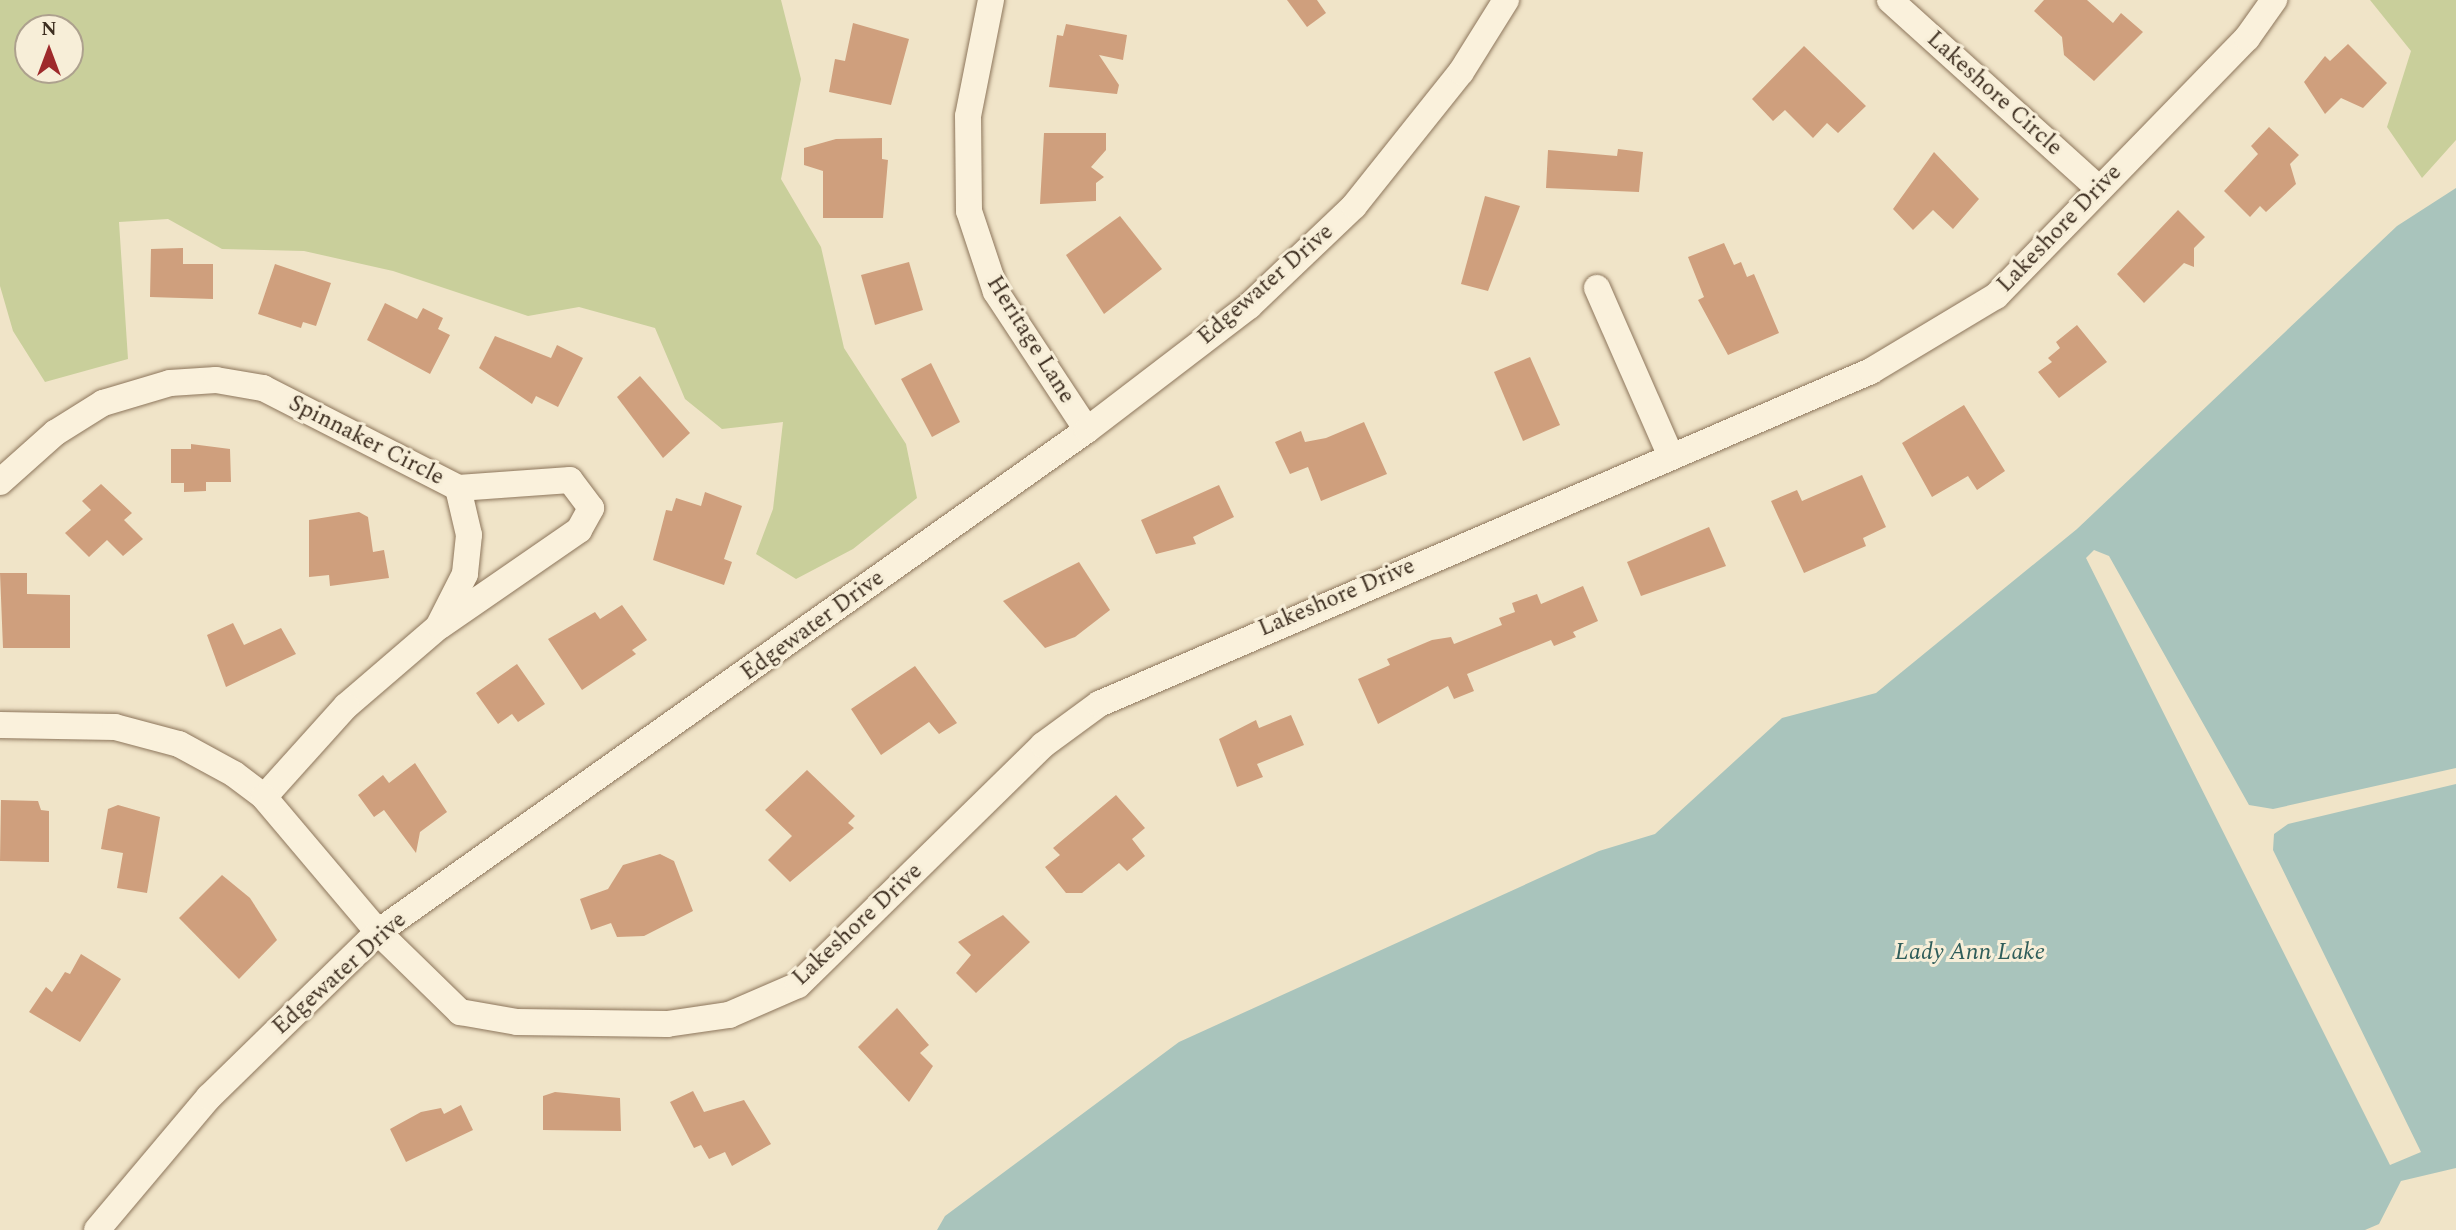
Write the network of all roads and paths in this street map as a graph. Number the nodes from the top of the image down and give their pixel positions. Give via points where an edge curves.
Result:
1 (991, 0) edge
2 (1506, 0) edge
3 (1890, 0) edge
4 (2274, 0) edge
5 (2098, 188) junction
6 (1597, 288) dead end
7 (1087, 430) junction
8 (1670, 454) junction
9 (0, 482) edge
10 (458, 488) junction
11 (438, 627) junction
12 (0, 725) edge
13 (264, 797) junction
14 (378, 932) junction
15 (97, 1230) edge

1 - 7 street, Heritage Lane via 968,116 969,211 996,292
2 - 7 street, Edgewater Drive via 1461,72 1354,206 1249,306
3 - 5 street, Lakeshore Circle
4 - 5 street, Lakeshore Drive via 2247,38
5 - 8 street, Lakeshore Drive via 1996,296 1871,371
6 - 8 street
7 - 14 street, Edgewater Drive
8 - 14 street, Lakeshore Drive via 1099,704 1043,745 798,985 729,1015 667,1024 517,1022 460,1012
9 - 10 street, Spinnaker Circle via 55,433 103,403 170,383 216,380 263,388
10 - 11 street, Spinnaker Circle via 469,535 465,574
10 - 11 street via 570,480 591,508 579,530
11 - 13 street, Spinnaker Circle via 345,706
12 - 13 street, Lakeshore Drive via 115,727 178,744
13 - 14 street, Lakeshore Drive
14 - 15 street, Edgewater Drive via 209,1097

